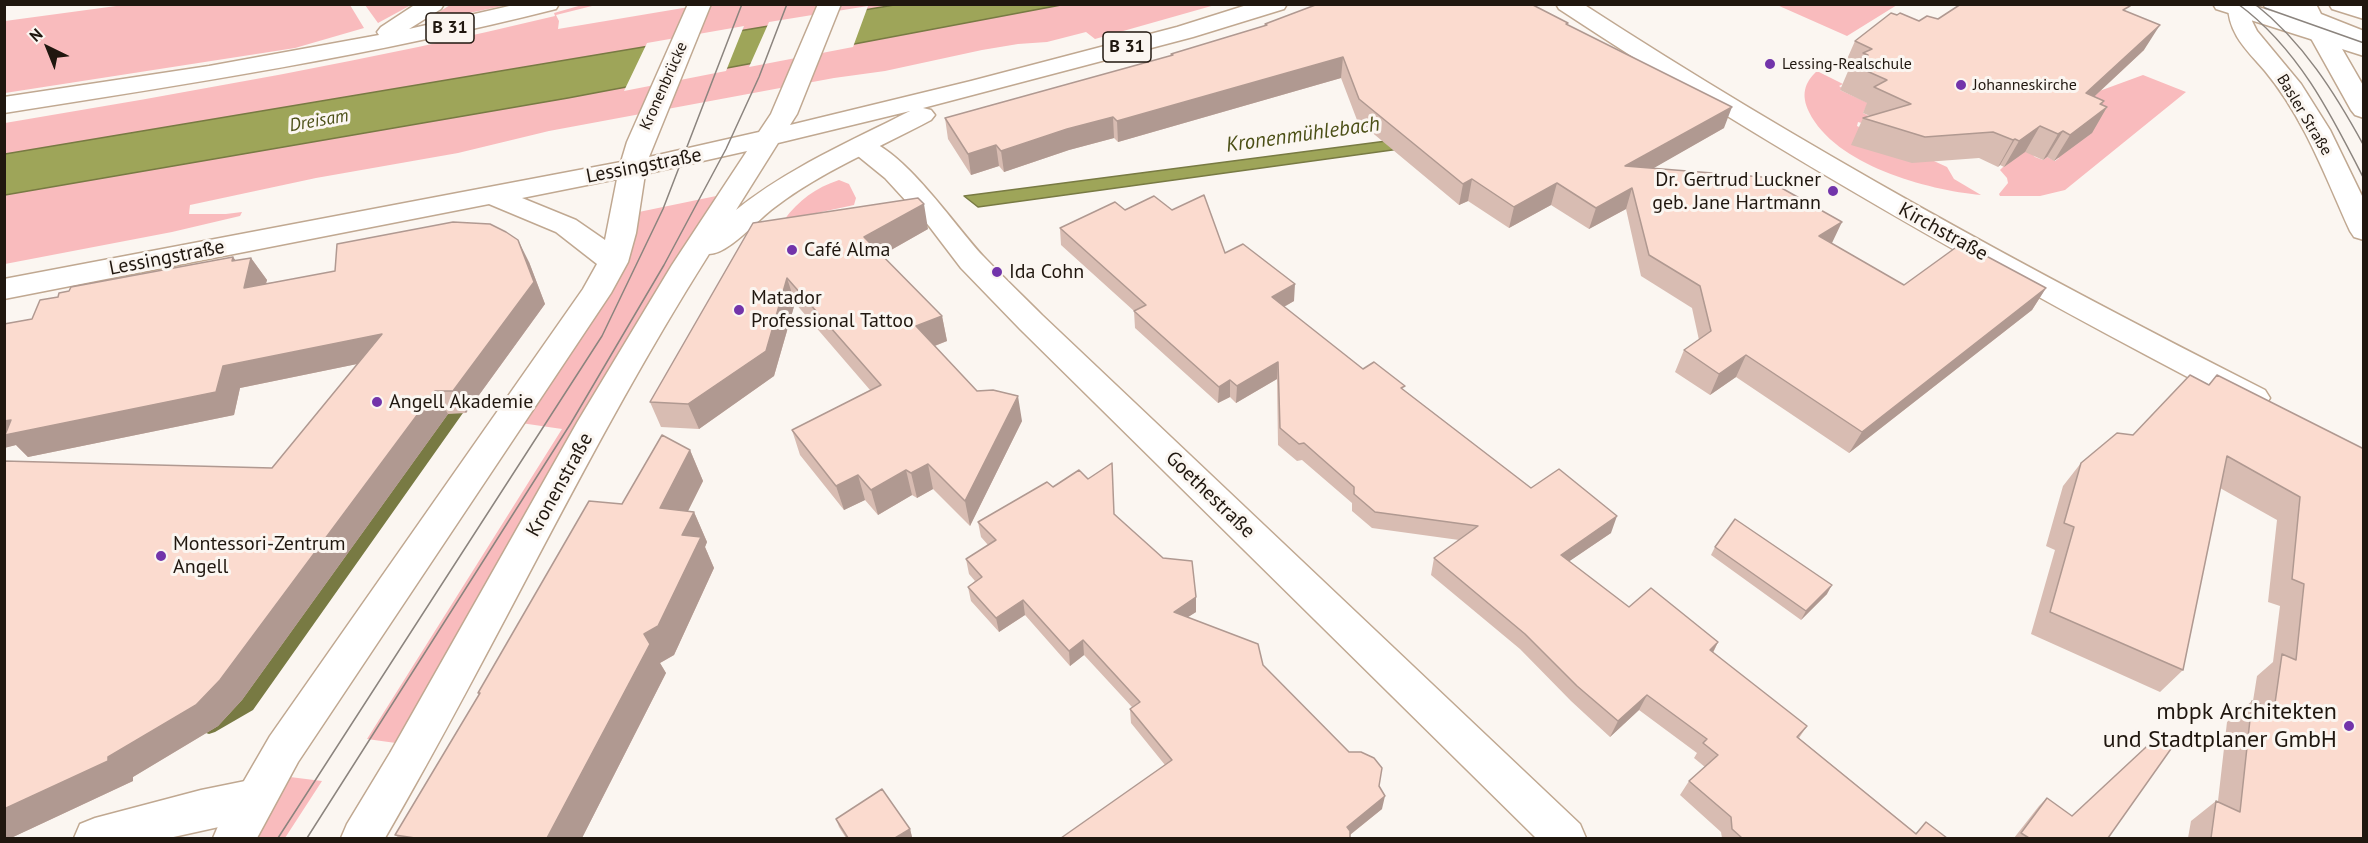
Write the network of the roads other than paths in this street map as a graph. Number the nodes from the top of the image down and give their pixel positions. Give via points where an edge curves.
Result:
1 (433, 4) edge
2 (549, 4) edge
3 (700, 4) edge
4 (830, 4) edge
5 (1276, 4) edge
6 (1567, 4) edge
7 (2274, 4) edge
8 (2340, 4) edge
9 (2235, 6) edge
10 (2364, 12) edge
11 (2312, 20) edge
12 (2364, 39) edge
13 (351, 48) junction
14 (2364, 49) edge
15 (977, 87) junction
16 (4, 105) edge
17 (2364, 110) edge
18 (652, 126) junction
19 (770, 139) junction
20 (862, 146) junction
21 (699, 155) junction
22 (632, 169) junction
23 (492, 195) junction
24 (2364, 231) edge
25 (613, 262) junction
26 (687, 265) junction
27 (4, 289) edge
28 (2277, 409) edge
29 (255, 799) junction
30 (95, 838) edge
31 (234, 838) edge
32 (362, 838) edge
33 (1565, 838) edge

1 - 13 main road via 389,32
2 - 13 main road, B 31
3 - 18 main road, Kronenbrücke
4 - 19 main road via 789,105
5 - 15 main road, Lessingstraße / B 31
6 - 28 main road, Kirchstraße via 1677,77 1854,182 2079,308
7 - 11 main road
8 - 10 main road
9 - 11 main road
9 - 24 main road, Basler Straße via 2247,34 2289,84 2317,130
11 - 12 main road
11 - 14 main road
11 - 17 main road
13 - 16 main road, B 31
15 - 19 main road, Lessingstraße / B 31
15 - 20 main road
18 - 21 main road
18 - 22 main road, Kronenbrücke
19 - 21 main road, Lessingstraße / B 31
19 - 26 main road, Kronenstraße
20 - 26 main road via 766,200
20 - 33 main road, Goethestraße via 895,172 1031,322
21 - 22 main road, Lessingstraße / B 31
22 - 23 main road, Lessingstraße / B 31
22 - 25 main road via 622,233
23 - 25 main road via 566,226
23 - 27 main road, Lessingstraße / B 31
25 - 29 main road via 596,294 284,749
26 - 32 main road, Kronenstraße
29 - 30 main road
29 - 31 main road

